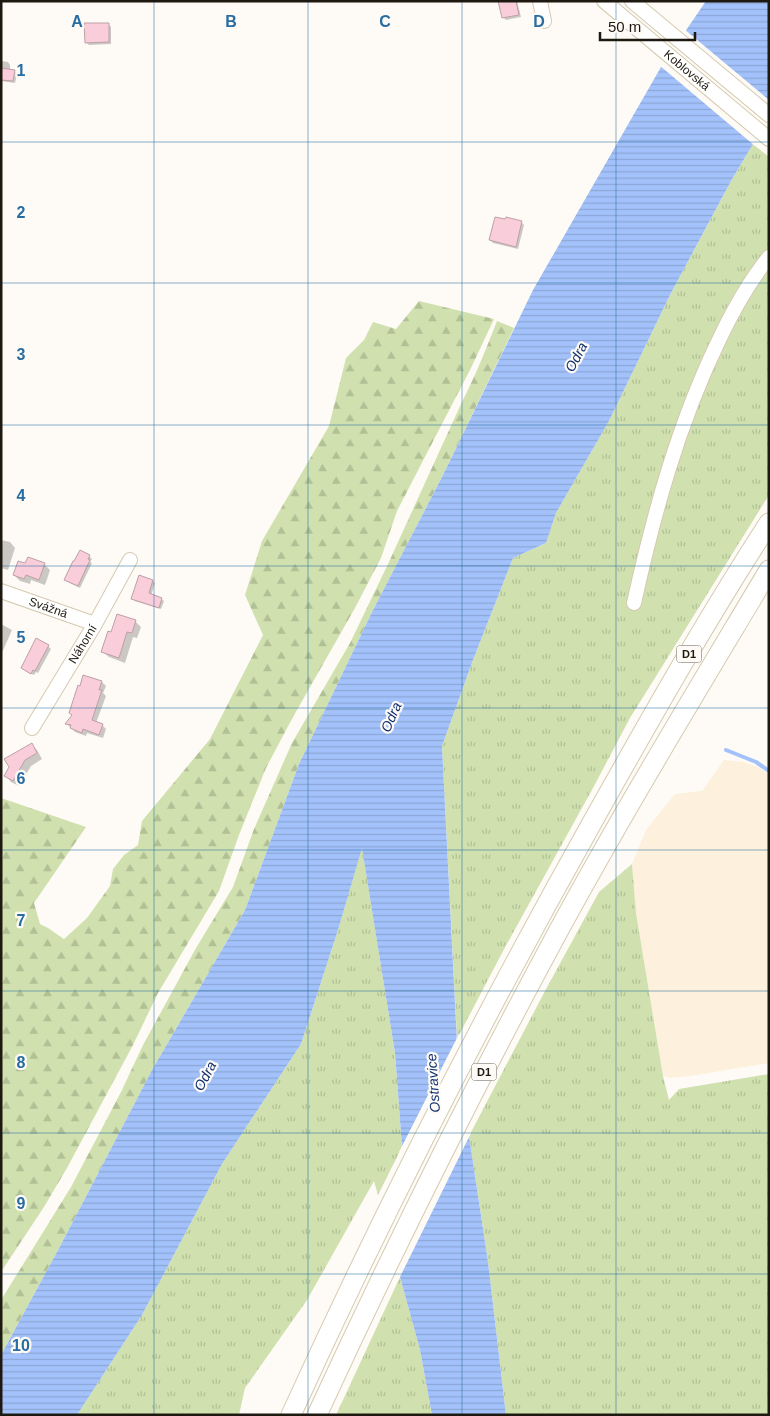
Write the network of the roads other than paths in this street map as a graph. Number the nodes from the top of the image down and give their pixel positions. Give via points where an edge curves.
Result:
1 (540, 1) edge
2 (632, 1) edge
3 (606, 4) edge
4 (544, 22) dead end
5 (769, 115) edge
6 (769, 139) edge
7 (769, 257) edge
8 (769, 524) edge
9 (130, 560) dead end
10 (769, 570) edge
11 (1, 591) edge
12 (634, 603) dead end
13 (95, 624) junction
14 (32, 728) dead end
15 (291, 1415) edge
16 (317, 1415) edge

1 - 4 street
2 - 5 street, Koblovská
3 - 6 street, Koblovská
7 - 12 street via 726,325 684,422 651,529
8 - 15 highway, D1 via 667,691 536,923 393,1200
9 - 13 street, Náhorní
10 - 16 highway, D1 via 641,784 561,928 406,1228
11 - 13 street, Svážná
13 - 14 street, Náhorní

